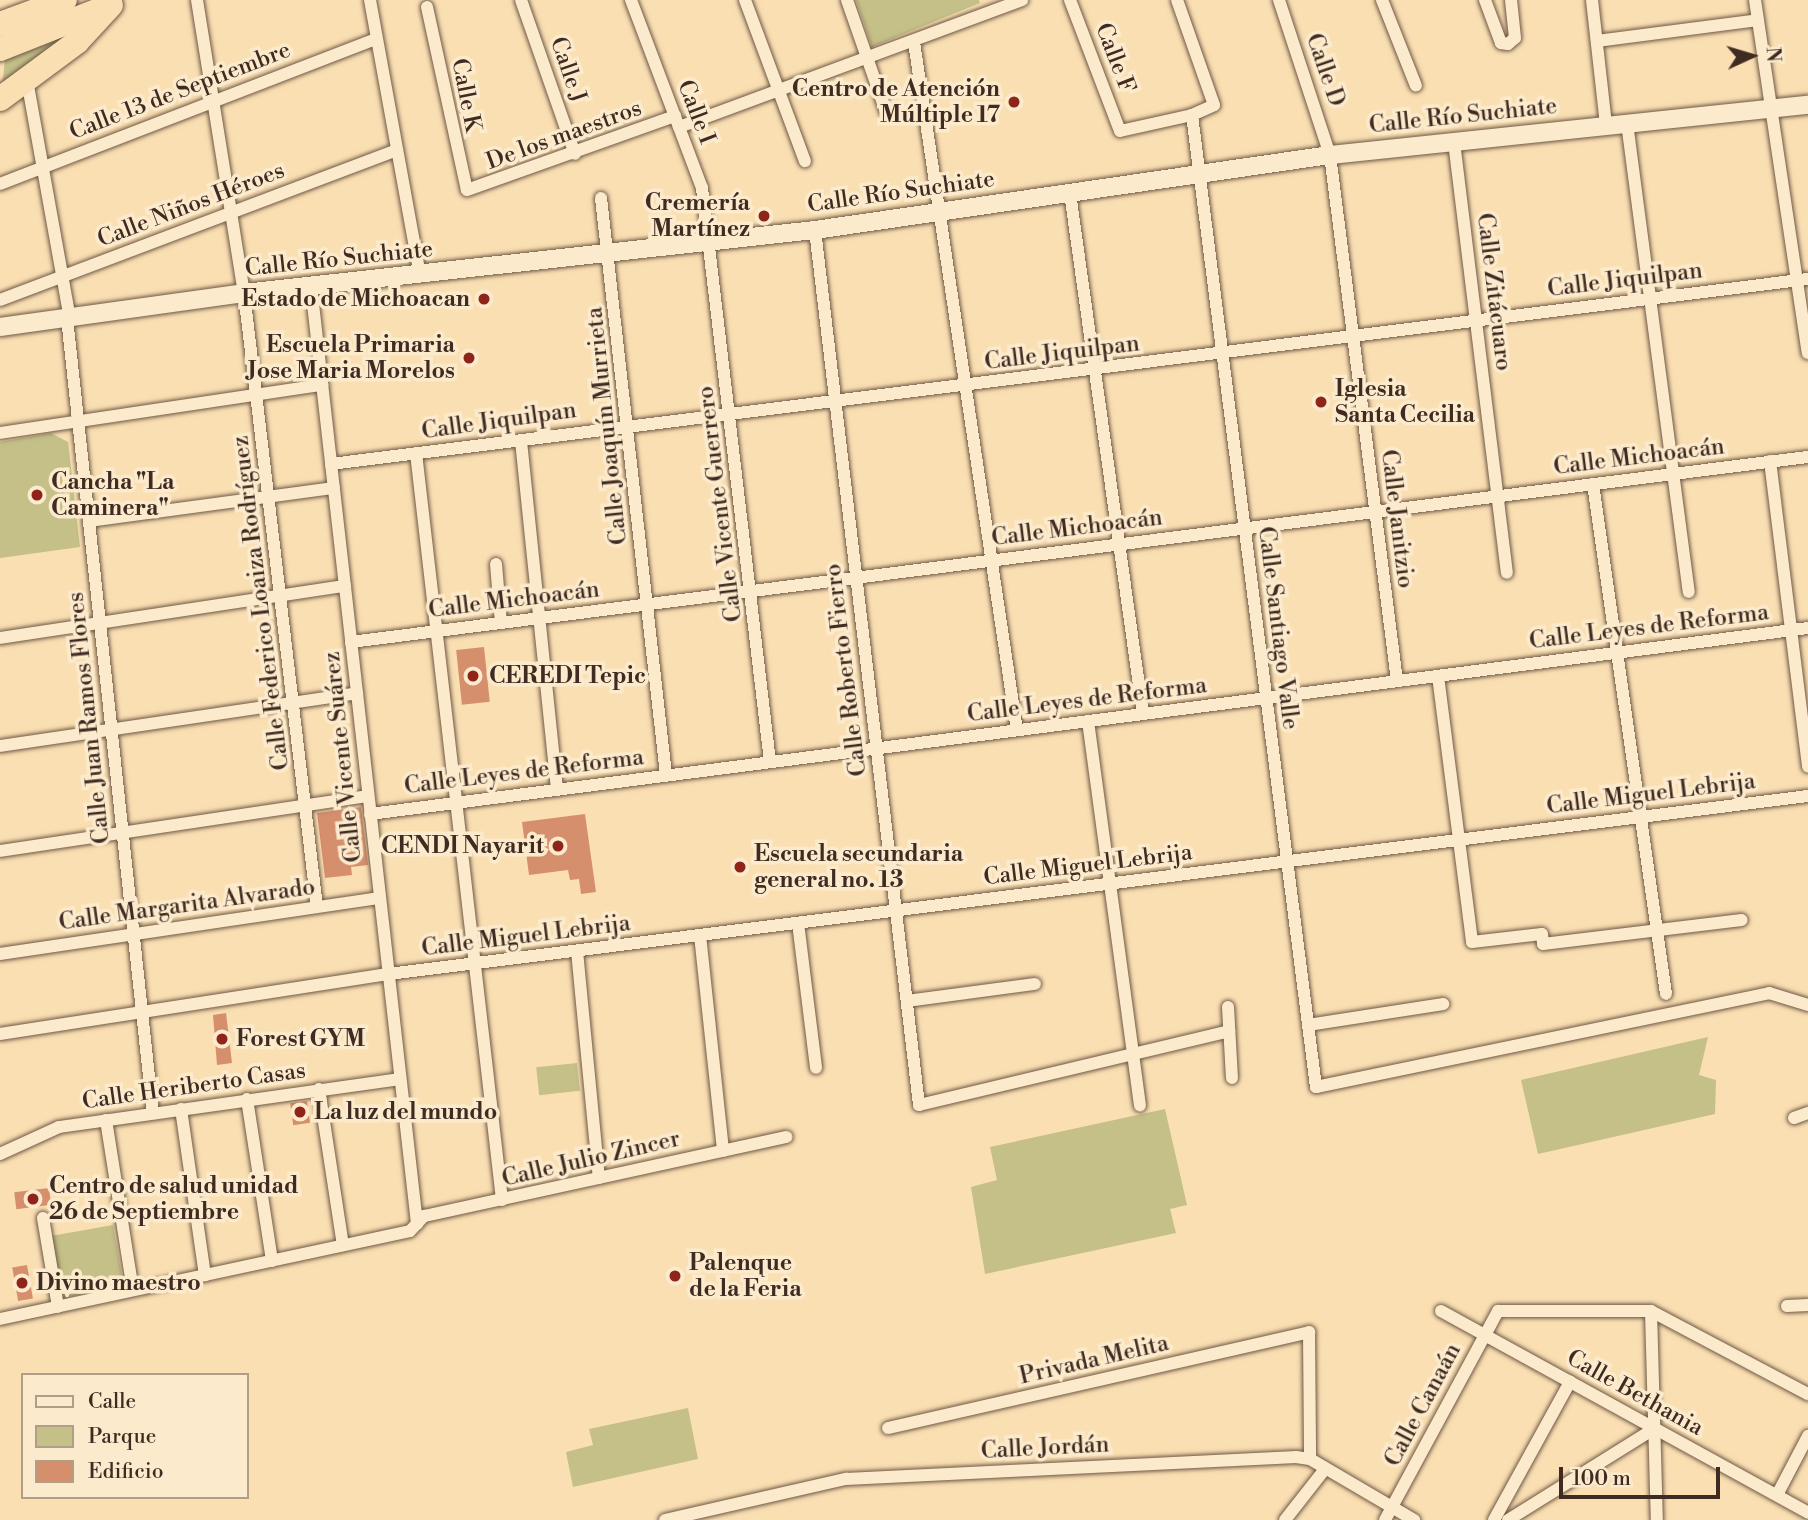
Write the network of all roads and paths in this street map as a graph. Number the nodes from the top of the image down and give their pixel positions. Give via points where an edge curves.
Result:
1 (65, 0) edge
2 (197, 0) edge
3 (370, 0) edge
4 (521, 0) edge
5 (631, 0) edge
6 (745, 0) edge
7 (847, 0) edge
8 (1022, 0) edge
9 (1070, 0) edge
10 (1177, 0) edge
11 (1279, 0) edge
12 (1382, 0) edge
13 (1485, 0) edge
14 (1511, 0) edge
15 (1592, 0) edge
16 (1755, 0) edge
17 (427, 7) dead end
18 (1758, 20) junction
19 (0, 24) edge
20 (376, 39) junction
21 (1597, 41) junction
22 (914, 42) junction
23 (0, 49) edge
24 (868, 56) junction
25 (27, 80) junction
26 (1416, 86) dead end
27 (778, 89) junction
28 (0, 99) edge
29 (211, 99) junction
30 (1808, 105) edge
31 (1770, 109) junction
32 (886, 112) dead end
33 (1192, 116) junction
34 (677, 121) junction
35 (1627, 123) junction
36 (1606, 125) junction
37 (1454, 142) junction
38 (396, 149) junction
39 (575, 154) junction
40 (1330, 155) junction
41 (805, 161) dead end
42 (43, 167) junction
43 (1197, 175) junction
44 (0, 184) edge
45 (467, 190) joint
46 (1070, 193) junction
47 (601, 198) dead end
48 (940, 211) junction
49 (230, 212) junction
50 (814, 230) junction
51 (710, 242) junction
52 (609, 252) junction
53 (62, 276) junction
54 (420, 276) junction
55 (1803, 279) edge
56 (311, 286) junction
57 (244, 293) junction
58 (1650, 299) junction
59 (0, 300) edge
60 (69, 318) junction
61 (1476, 320) junction
62 (0, 327) edge
63 (1353, 337) junction
64 (1808, 353) edge
65 (1221, 355) junction
66 (1095, 371) junction
67 (322, 385) junction
68 (966, 386) junction
69 (257, 394) junction
70 (836, 400) junction
71 (730, 413) junction
72 (78, 420) junction
73 (627, 425) junction
74 (0, 433) edge
75 (521, 440) junction
76 (416, 453) junction
77 (1808, 457) edge
78 (1770, 461) junction
79 (331, 464) junction
80 (1674, 474) junction
81 (1593, 484) junction
82 (334, 488) junction
83 (1497, 496) junction
84 (270, 497) junction
85 (1375, 512) junction
86 (89, 521) junction
87 (1244, 528) junction
88 (1119, 544) junction
89 (992, 560) junction
90 (496, 564) dead end
91 (1507, 573) dead end
92 (856, 578) junction
93 (345, 586) junction
94 (751, 591) junction
95 (1689, 592) dead end
96 (281, 596) junction
97 (647, 604) junction
98 (539, 618) junction
99 (100, 623) junction
100 (501, 623) junction
101 (1808, 628) edge
102 (1791, 630) junction
103 (437, 631) junction
104 (0, 638) edge
105 (351, 642) junction
106 (1617, 652) junction
107 (1438, 676) junction
108 (1397, 681) junction
109 (357, 693) junction
110 (1266, 698) junction
111 (294, 702) junction
112 (1143, 714) junction
113 (1087, 721) junction
114 (112, 729) junction
115 (1017, 730) junction
116 (0, 746) edge
117 (877, 748) junction
118 (770, 762) junction
119 (1808, 767) edge
120 (666, 775) junction
121 (557, 789) junction
122 (368, 796) junction
123 (1808, 796) edge
124 (456, 802) junction
125 (306, 805) junction
126 (370, 814) junction
127 (1641, 817) junction
128 (123, 832) junction
129 (1460, 840) junction
130 (0, 851) edge
131 (1287, 861) junction
132 (1110, 884) junction
133 (380, 898) junction
134 (317, 907) junction
135 (896, 911) junction
136 (1742, 920) dead end
137 (798, 923) junction
138 (1656, 929) junction
139 (134, 934) junction
140 (700, 935) junction
141 (577, 951) junction
142 (0, 954) edge
143 (475, 964) junction
144 (389, 974) junction
145 (1035, 984) dead end
146 (1666, 994) dead end
147 (907, 1001) junction
148 (1443, 1004) dead end
149 (1808, 1004) edge
150 (1228, 1007) dead end
151 (142, 1012) junction
152 (1308, 1025) junction
153 (1230, 1031) junction
154 (0, 1034) edge
155 (1132, 1054) junction
156 (816, 1068) dead end
157 (1232, 1078) dead end
158 (400, 1079) junction
159 (320, 1089) junction
160 (247, 1099) junction
161 (1140, 1106) dead end
162 (181, 1109) junction
163 (153, 1113) junction
164 (1808, 1113) edge
165 (1794, 1118) dead end
166 (106, 1120) junction
167 (786, 1137) dead end
168 (723, 1150) junction
169 (0, 1154) edge
170 (598, 1178) junction
171 (502, 1200) junction
172 (43, 1218) dead end
173 (414, 1227) junction
174 (343, 1245) junction
175 (272, 1261) junction
176 (205, 1275) junction
177 (133, 1290) junction
178 (1808, 1305) edge
179 (1787, 1306) dead end
180 (58, 1307) junction
181 (1441, 1311) dead end
182 (1651, 1311) junction
183 (0, 1319) edge
184 (1485, 1335) junction
185 (1570, 1382) junction
186 (1808, 1394) edge
187 (888, 1428) dead end
188 (1655, 1428) junction
189 (1808, 1436) edge
190 (1310, 1459) junction
191 (1325, 1469) junction
192 (1777, 1495) junction
193 (1391, 1508) junction
194 (1808, 1513) edge
195 (665, 1520) edge
196 (1285, 1520) edge
197 (1385, 1520) edge
198 (1414, 1520) edge
199 (1494, 1520) edge
200 (1508, 1520) edge
201 (1657, 1520) edge

1 - 19 highway
2 - 29 street, Calle Federico Loaiza Rodríguez
3 - 20 street
4 - 39 street, Calle J
5 - 34 street, Calle I
6 - 27 street
7 - 24 street
8 - 22 street, De los maestros
9 - 33 street, Calle F via 1120,131
10 - 33 street via 1214,97 1210,109
11 - 40 street, Calle D
12 - 26 street
13 - 14 street via 1501,43 1515,38
15 - 21 street
16 - 18 street
17 - 45 street, Calle K
18 - 21 street
18 - 31 street
20 - 29 street, Calle 13 de Septiembre
20 - 38 street
21 - 36 street
22 - 24 street, De los maestros
22 - 48 street
23 - 25 highway via 111,5 77,42
24 - 27 street, De los maestros
24 - 32 street
25 - 28 highway
25 - 42 street, Calle Juan Ramos Flores
27 - 34 street, De los maestros
27 - 41 street
29 - 42 street, Calle 13 de Septiembre
29 - 49 street, Calle Federico Loaiza Rodríguez
30 - 31 main road, Calle Río Suchiate
31 - 35 main road, Calle Río Suchiate
31 - 55 street
33 - 43 street, Calle Santiago Valle
34 - 39 street, De los maestros
34 - 51 street, Calle I via 702,188
35 - 36 main road, Calle Río Suchiate
35 - 58 street
36 - 37 main road, Calle Río Suchiate
37 - 40 main road, Calle Río Suchiate
37 - 61 street, Calle Zitácuaro
38 - 49 street, Calle Niños Héroes
38 - 54 street
39 - 45 street, De los maestros
40 - 43 main road, Calle Río Suchiate
40 - 63 street, Calle Janitzio
42 - 44 street, Calle 13 de Septiembre
42 - 53 street, Calle Juan Ramos Flores
43 - 46 main road, Calle Río Suchiate
43 - 65 street, Calle Santiago Valle
46 - 48 main road, Calle Río Suchiate
46 - 66 street
47 - 52 street, Calle Joaquín Murrieta
48 - 50 main road, Calle Río Suchiate
48 - 68 street
49 - 53 street, Calle Niños Héroes
49 - 57 street, Calle Federico Loaiza Rodríguez
50 - 51 main road, Calle Río Suchiate
50 - 70 street, Calle Roberto Fierro
51 - 52 main road, Calle Río Suchiate
51 - 71 street, Calle Vicente Guerrero
52 - 54 main road, Calle Río Suchiate
52 - 73 street, Calle Joaquín Murrieta
53 - 59 street, Calle Niños Héroes
53 - 60 street, Calle Juan Ramos Flores
54 - 56 main road, Calle Río Suchiate
55 - 58 street, Calle Jiquilpan
55 - 64 street
56 - 57 main road, Calle Río Suchiate
56 - 67 street, Calle Vicente Suárez
57 - 60 main road, Calle Río Suchiate
57 - 69 street, Calle Federico Loaiza Rodríguez
58 - 61 street, Calle Jiquilpan
58 - 80 street
60 - 62 main road, Calle Río Suchiate
60 - 72 street, Calle Juan Ramos Flores
61 - 63 street, Calle Jiquilpan
61 - 83 street, Calle Zitácuaro
63 - 65 street, Calle Jiquilpan
63 - 85 street, Calle Janitzio
65 - 66 street, Calle Jiquilpan
65 - 87 street, Calle Santiago Valle
66 - 68 street, Calle Jiquilpan
66 - 88 street
67 - 69 street
67 - 79 street, Calle Vicente Suárez
68 - 70 street, Calle Jiquilpan
68 - 89 street
69 - 72 street
69 - 84 street, Calle Federico Loaiza Rodríguez
70 - 71 street, Calle Jiquilpan
70 - 92 street, Calle Roberto Fierro
71 - 73 street, Calle Jiquilpan
71 - 94 street, Calle Vicente Guerrero
72 - 74 street
72 - 86 street, Calle Juan Ramos Flores
73 - 75 street, Calle Jiquilpan
73 - 97 street, Calle Joaquín Murrieta
75 - 76 street, Calle Jiquilpan
75 - 98 street
76 - 79 street, Calle Jiquilpan
76 - 103 street
77 - 78 street, Calle Michoacán
78 - 80 street, Calle Michoacán
78 - 102 street
79 - 82 street, Calle Vicente Suárez
80 - 81 street, Calle Michoacán
80 - 95 street
81 - 83 street, Calle Michoacán
81 - 106 street
82 - 84 street
82 - 93 street, Calle Vicente Suárez
83 - 85 street, Calle Michoacán
83 - 91 street, Calle Zitácuaro
84 - 86 street
84 - 96 street, Calle Federico Loaiza Rodríguez
85 - 87 street, Calle Michoacán
85 - 108 street, Calle Janitzio
86 - 99 street, Calle Juan Ramos Flores
87 - 88 street, Calle Michoacán
87 - 110 street, Calle Santiago Valle
88 - 89 street, Calle Michoacán
88 - 112 street
89 - 92 street, Calle Michoacán
89 - 115 street
90 - 100 street
92 - 94 street, Calle Michoacán
92 - 117 street, Calle Roberto Fierro
93 - 96 street
93 - 105 street, Calle Vicente Suárez
94 - 97 street, Calle Michoacán
94 - 118 street, Calle Vicente Guerrero
96 - 99 street
96 - 111 street, Calle Federico Loaiza Rodríguez
97 - 98 street, Calle Michoacán
97 - 120 street, Calle Joaquín Murrieta
98 - 100 street, Calle Michoacán
98 - 121 street
99 - 104 street
99 - 114 street, Calle Juan Ramos Flores
100 - 103 street, Calle Michoacán
101 - 102 street, Calle Leyes de Reforma
102 - 106 street, Calle Leyes de Reforma
102 - 119 street
103 - 105 street, Calle Michoacán
103 - 124 street
105 - 109 street, Calle Vicente Suárez
106 - 107 street, Calle Leyes de Reforma
106 - 127 street
107 - 108 street, Calle Leyes de Reforma
107 - 129 street
108 - 110 street, Calle Leyes de Reforma
109 - 111 street
109 - 122 street, Calle Vicente Suárez
110 - 112 street, Calle Leyes de Reforma
110 - 131 street, Calle Santiago Valle
111 - 114 street
111 - 125 street, Calle Federico Loaiza Rodríguez
112 - 113 street, Calle Leyes de Reforma
113 - 115 street, Calle Leyes de Reforma
113 - 132 street
114 - 116 street
114 - 128 street, Calle Juan Ramos Flores
115 - 117 street, Calle Leyes de Reforma
117 - 118 street, Calle Leyes de Reforma
117 - 135 street, Calle Roberto Fierro
118 - 120 street, Calle Leyes de Reforma
120 - 121 street, Calle Leyes de Reforma
121 - 124 street, Calle Leyes de Reforma
122 - 125 street
122 - 126 street, Calle Vicente Suárez
123 - 127 street, Calle Miguel Lebrija
124 - 126 street, Calle Leyes de Reforma
124 - 143 street
125 - 128 street
125 - 134 street, Calle Federico Loaiza Rodríguez
126 - 133 street, Calle Vicente Suárez
127 - 129 street, Calle Miguel Lebrija
127 - 138 street
128 - 130 street
128 - 139 street, Calle Juan Ramos Flores
129 - 131 street, Calle Miguel Lebrija
129 - 138 street via 1472,942 1542,934 1543,944
131 - 132 street, Calle Miguel Lebrija
131 - 152 street, Calle Santiago Valle
132 - 135 street, Calle Miguel Lebrija
132 - 155 street
133 - 134 street, Calle Margarita Alvarado
133 - 144 street, Calle Vicente Suárez
134 - 139 street, Calle Margarita Alvarado
135 - 137 street, Calle Miguel Lebrija
135 - 147 street, Calle Roberto Fierro
136 - 138 street
137 - 140 street, Calle Miguel Lebrija
137 - 156 street
138 - 146 street
139 - 142 street, Calle Margarita Alvarado
139 - 151 street, Calle Juan Ramos Flores
140 - 141 street, Calle Miguel Lebrija
140 - 168 street
141 - 143 street, Calle Miguel Lebrija
141 - 170 street
143 - 144 street, Calle Miguel Lebrija
143 - 171 street
144 - 151 street, Calle Miguel Lebrija
144 - 158 street, Calle Vicente Suárez
145 - 147 street
147 - 155 street, Calle Roberto Fierro via 919,1105
148 - 152 street
149 - 152 street, Calle Santiago Valle via 1769,993 1316,1087
150 - 153 street
151 - 154 street, Calle Miguel Lebrija
151 - 163 street, Calle Juan Ramos Flores
153 - 155 street
153 - 157 street
155 - 161 street
158 - 159 street, Calle Heriberto Casas
158 - 173 street, Calle Vicente Suárez
159 - 160 street, Calle Heriberto Casas
159 - 174 street
160 - 162 street, Calle Heriberto Casas
160 - 175 street
162 - 163 street, Calle Heriberto Casas
162 - 176 street
163 - 166 street, Calle Heriberto Casas
164 - 165 street
166 - 169 street, Calle Heriberto Casas via 59,1127
166 - 177 street
167 - 168 street, Calle Julio Zincer
168 - 170 street, Calle Julio Zincer
170 - 171 street, Calle Julio Zincer
171 - 173 street, Calle Julio Zincer via 424,1216
172 - 180 street
173 - 174 street, Calle Julio Zincer
174 - 175 street, Calle Julio Zincer
175 - 176 street, Calle Julio Zincer
176 - 177 street, Calle Julio Zincer
177 - 180 street, Calle Julio Zincer
178 - 179 street
180 - 183 street, Calle Julio Zincer
181 - 184 street, Calle Bethania
182 - 184 street, Calle Canaán via 1498,1311
182 - 186 street
182 - 188 street
184 - 185 street, Calle Bethania
184 - 193 street, Calle Canaán
185 - 188 street, Calle Bethania
185 - 199 street
187 - 190 street, Privada Melita via 1309,1332
188 - 192 street, Calle Bethania
188 - 200 street
188 - 201 street
189 - 192 street
190 - 191 street
190 - 195 street, Calle Jordán via 846,1479
191 - 193 street
191 - 196 street
192 - 194 street, Calle Bethania
193 - 197 street, Calle Canaán
193 - 198 street

